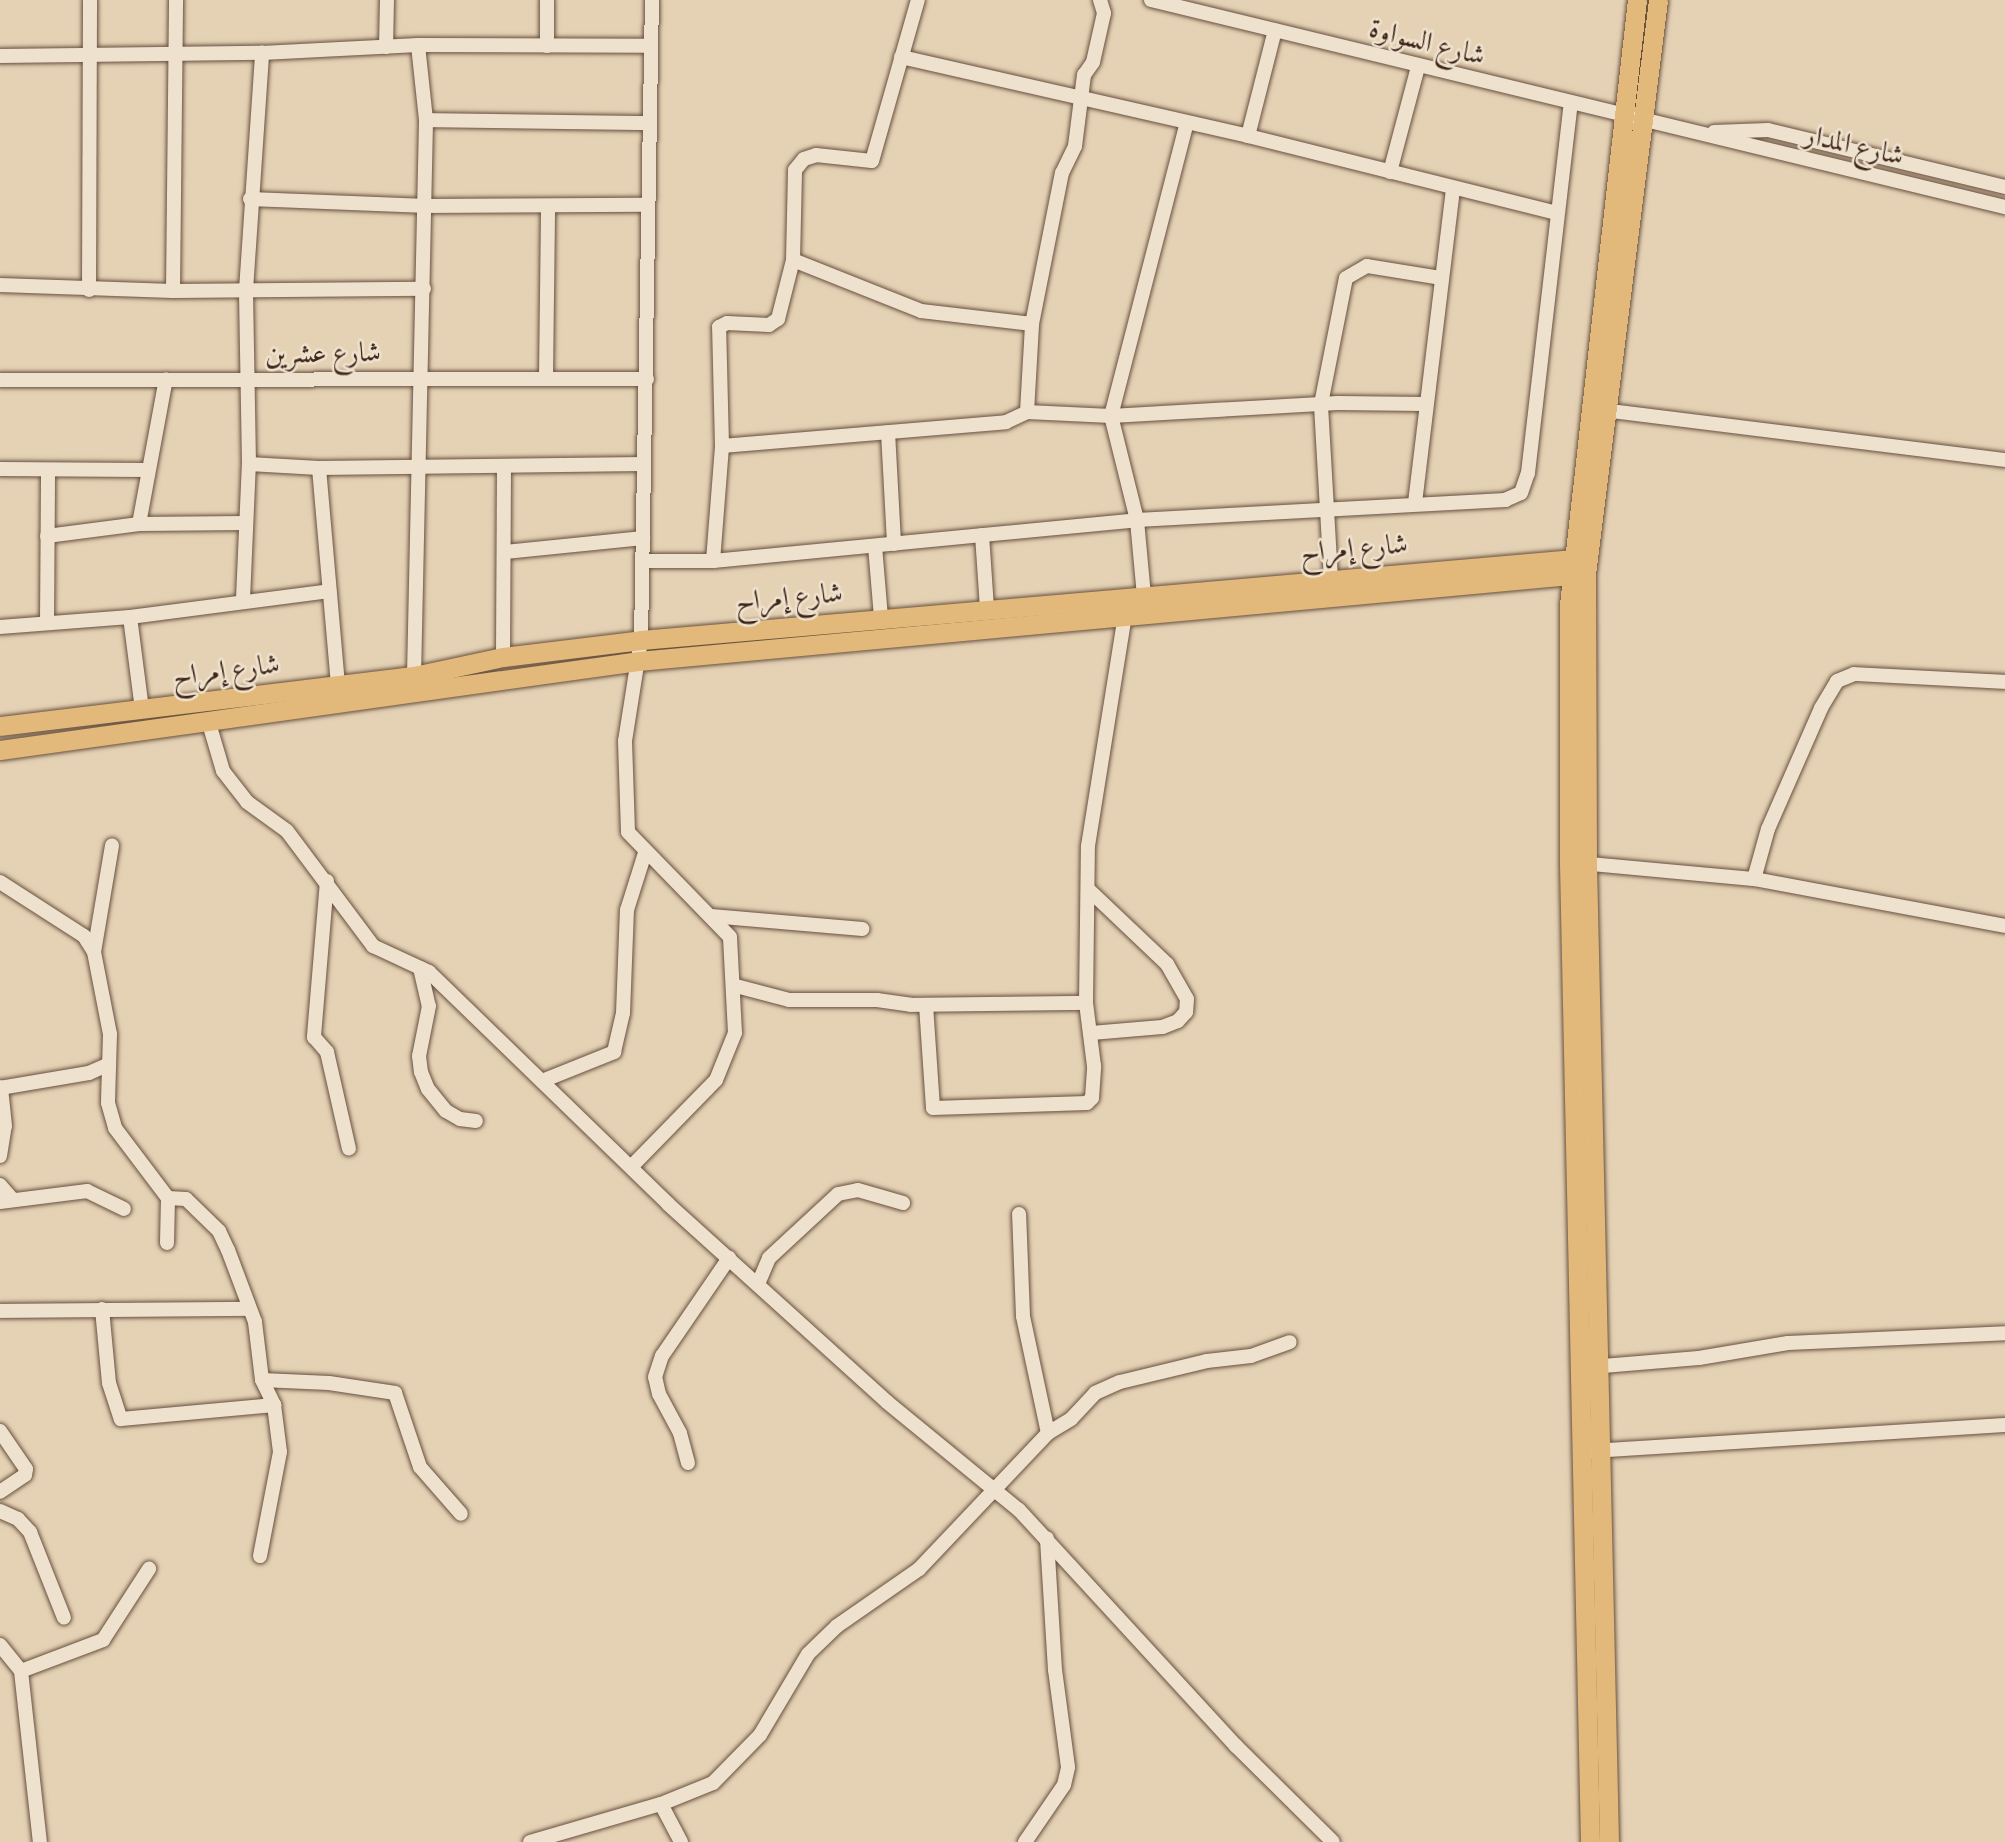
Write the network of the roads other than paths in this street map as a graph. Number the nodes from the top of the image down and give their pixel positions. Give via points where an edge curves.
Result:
1 (90, 0) edge
2 (176, 0) edge
3 (387, 0) edge
4 (547, 0) edge
5 (652, 0) edge
6 (918, 0) edge
7 (1100, 0) edge
8 (1151, 0) edge
9 (1637, 0) edge
10 (1658, 0) edge
11 (1190, 3) edge
12 (1275, 30) junction
13 (418, 45) junction
14 (547, 46) junction
15 (650, 46) junction
16 (386, 47) junction
17 (177, 53) junction
18 (262, 53) junction
19 (90, 54) junction
20 (0, 56) edge
21 (901, 57) junction
22 (1418, 67) junction
23 (1082, 97) junction
24 (1571, 103) junction
25 (426, 120) junction
26 (1632, 120) junction
27 (650, 123) junction
28 (1186, 125) junction
29 (1692, 132) junction
30 (1248, 136) junction
31 (1390, 173) junction
32 (2005, 187) edge
33 (1453, 190) junction
34 (250, 198) junction
35 (646, 205) junction
36 (421, 206) junction
37 (548, 207) junction
38 (2005, 207) edge
39 (1557, 213) junction
40 (793, 260) junction
41 (1441, 278) junction
42 (0, 285) edge
43 (424, 289) junction
44 (89, 290) junction
45 (246, 290) junction
46 (173, 291) junction
47 (1032, 324) junction
48 (421, 377) junction
49 (546, 377) junction
50 (166, 379) junction
51 (647, 379) junction
52 (0, 380) edge
53 (245, 380) junction
54 (1321, 404) junction
55 (1424, 404) junction
56 (1603, 410) junction
57 (1027, 412) junction
58 (1111, 416) junction
59 (888, 432) junction
60 (722, 446) junction
61 (2005, 460) edge
62 (249, 464) junction
63 (643, 464) junction
64 (416, 467) junction
65 (504, 467) junction
66 (319, 468) junction
67 (0, 469) edge
68 (146, 470) junction
69 (48, 472) junction
70 (1415, 503) junction
71 (1326, 509) junction
72 (1137, 520) junction
73 (245, 523) junction
74 (139, 524) junction
75 (982, 535) junction
76 (47, 536) junction
77 (643, 538) junction
78 (894, 544) junction
79 (875, 546) junction
80 (505, 552) junction
81 (643, 561) junction
82 (713, 561) junction
83 (1579, 567) junction
84 (1331, 579) junction
85 (329, 591) junction
86 (1144, 596) junction
87 (243, 599) junction
88 (987, 609) junction
89 (1125, 615) junction
90 (131, 617) junction
91 (881, 618) junction
92 (47, 623) junction
93 (0, 626) edge
94 (641, 640) junction
95 (503, 657) junction
96 (638, 661) junction
97 (414, 676) junction
98 (2005, 682) edge
99 (338, 685) junction
100 (142, 709) junction
101 (208, 720) junction
102 (0, 726) edge
103 (0, 750) edge
104 (112, 846) dead end
105 (645, 853) junction
106 (1578, 862) junction
107 (1754, 879) junction
108 (327, 881) junction
109 (0, 882) edge
110 (1089, 890) junction
111 (711, 916) junction
112 (2005, 926) edge
113 (862, 929) dead end
114 (94, 952) junction
115 (418, 964) junction
116 (736, 986) junction
117 (1086, 1003) junction
118 (926, 1005) junction
119 (1091, 1033) junction
120 (107, 1065) junction
121 (542, 1081) junction
122 (1, 1088) edge
123 (476, 1121) dead end
124 (349, 1149) dead end
125 (0, 1156) edge
126 (632, 1166) junction
127 (0, 1185) edge
128 (168, 1198) junction
129 (7, 1201) edge
130 (904, 1203) dead end
131 (124, 1209) dead end
132 (1019, 1214) dead end
133 (167, 1243) dead end
134 (729, 1258) junction
135 (758, 1284) junction
136 (102, 1309) junction
137 (249, 1309) junction
138 (0, 1311) edge
139 (2005, 1334) edge
140 (1290, 1342) dead end
141 (1588, 1368) junction
142 (262, 1380) junction
143 (274, 1405) junction
144 (2005, 1425) edge
145 (0, 1431) edge
146 (1048, 1433) junction
147 (1590, 1451) junction
148 (688, 1463) dead end
149 (996, 1491) junction
150 (0, 1492) edge
151 (0, 1511) edge
152 (461, 1514) dead end
153 (1047, 1538) junction
154 (260, 1556) dead end
155 (149, 1569) dead end
156 (64, 1618) dead end
157 (0, 1645) edge
158 (20, 1671) junction
159 (661, 1804) junction
160 (40, 1842) edge
161 (530, 1842) edge
162 (681, 1842) edge
163 (1025, 1842) edge
164 (1334, 1842) edge
165 (1590, 1842) edge
166 (1609, 1842) edge

1 - 19 street
2 - 17 street
3 - 16 street
4 - 14 street
5 - 15 street
6 - 21 street
7 - 23 street via 1104,13
8 - 11 street, شارع السواوة
9 - 26 main road
10 - 26 main road
11 - 12 street, شارع السواوة
12 - 22 street, شارع السواوة
12 - 30 street
13 - 14 street
13 - 16 street
13 - 25 street
14 - 15 street
15 - 27 street
16 - 18 street
17 - 18 street
17 - 19 street
17 - 46 street via 171,176
18 - 34 street
19 - 20 street
19 - 44 street
21 - 23 street
21 - 40 street via 872,161 816,155 804,159 795,170
22 - 24 street, شارع السواوة
22 - 31 street
23 - 28 street
23 - 47 street via 1075,146 1062,173
24 - 26 street, شارع السواوة
24 - 39 street
25 - 27 street
25 - 36 street
26 - 29 street, شارع السواوة
26 - 56 main road
26 - 83 main road
27 - 35 street
28 - 30 street
28 - 58 street
29 - 32 street via 1768,130
29 - 38 street, شارع المدار
30 - 31 street
31 - 33 street
33 - 39 street
33 - 41 street
34 - 36 street
34 - 45 street
35 - 37 street
35 - 51 street
36 - 37 street
36 - 43 street
37 - 49 street
39 - 70 street via 1528,473 1521,493 1505,500
40 - 47 street via 921,311
40 - 60 street via 775,324 727,323 719,327
41 - 54 street via 1367,266 1346,278
41 - 55 street
42 - 44 street
43 - 45 street
43 - 48 street
44 - 46 street
45 - 46 street
45 - 53 street
47 - 57 street
48 - 49 street, شارع عشرين
48 - 53 street, شارع عشرين
48 - 64 street
49 - 51 street, شارع عشرين
50 - 52 street, شارع عشرين
50 - 53 street, شارع عشرين
50 - 68 street
51 - 63 street
53 - 62 street
54 - 55 street
54 - 58 street
54 - 71 street
55 - 70 street
56 - 61 street
56 - 83 main road
57 - 58 street
57 - 59 street via 1006,422
58 - 72 street
59 - 60 street
59 - 78 street
60 - 82 street
62 - 66 street
62 - 73 street
63 - 65 street
63 - 77 street
64 - 65 street
64 - 66 street
64 - 97 street
65 - 80 street
66 - 85 street
67 - 69 street
68 - 69 street
68 - 74 street
69 - 76 street
70 - 71 street
71 - 72 street
71 - 84 street
72 - 75 street
72 - 86 street
73 - 74 street
73 - 87 street
74 - 76 street
75 - 78 street
75 - 88 street
76 - 92 street
77 - 80 street
77 - 81 street
78 - 79 street
79 - 82 street
79 - 91 street
80 - 95 street
81 - 82 street
81 - 94 street
83 - 84 main road, شارع إمراح
83 - 89 main road, شارع إمراح
83 - 106 main road
84 - 86 main road, شارع إمراح
85 - 87 street
85 - 99 street
86 - 88 main road, شارع إمراح
87 - 90 street
88 - 91 main road, شارع إمراح
89 - 96 main road, شارع إمراح
89 - 110 street via 1093,808
90 - 92 street
90 - 100 street
91 - 94 main road, شارع إمراح
92 - 93 street
94 - 95 main road, شارع إمراح
94 - 96 street
95 - 97 main road, شارع إمراح
96 - 101 main road, شارع إمراح
96 - 105 street via 625,741 628,832
97 - 99 main road, شارع إمراح
98 - 107 street via 1854,674 1837,681 1768,829
99 - 100 main road, شارع إمراح
100 - 102 main road, شارع إمراح
101 - 103 main road, شارع إمراح
101 - 108 street via 223,771 247,802 287,831
104 - 114 street
105 - 111 street
105 - 121 street via 627,910 623,1013 614,1052
106 - 107 street
106 - 141 main road
107 - 112 street
108 - 115 street via 373,946
108 - 124 street via 314,1037 327,1052
109 - 114 street via 84,936
110 - 117 street
110 - 119 street via 1167,964 1186,999 1186,1012 1162,1027
111 - 113 street
111 - 116 street via 730,937
114 - 120 street via 110,1034
115 - 121 street
115 - 123 street via 429,1006 419,1056 424,1081 446,1111
116 - 118 street via 789,1000
116 - 126 street via 735,1034 728,1058 689,1112
117 - 118 street
117 - 119 street
118 - 119 street via 931,1103 938,1110 1087,1103 1094,1089
120 - 122 street via 89,1073
120 - 128 street via 108,1104 115,1128
121 - 126 street
122 - 125 street via 5,1126
126 - 134 street
127 - 129 street
128 - 133 street
128 - 137 street via 186,1199 219,1231
129 - 131 street via 87,1191
130 - 135 street via 858,1190 838,1194 768,1258
132 - 146 street via 1023,1316
134 - 135 street
134 - 148 street via 662,1356 655,1377
135 - 149 street via 887,1402
136 - 137 street
136 - 138 street via 50,1314
136 - 143 street via 109,1382 121,1419
137 - 142 street
139 - 141 street via 1788,1343
140 - 146 street via 1251,1356 1120,1382 1095,1393 1071,1419
141 - 147 main road
142 - 143 street
142 - 152 street via 317,1381 395,1393 420,1467
143 - 154 street via 280,1452
144 - 147 street
145 - 150 street via 26,1469 19,1480
146 - 149 street
147 - 165 main road
147 - 166 main road
149 - 153 street
149 - 159 street via 919,1569 837,1626 808,1654 760,1735 713,1783
151 - 156 street via 18,1519 30,1532
153 - 163 street via 1055,1670 1068,1767 1064,1785
153 - 164 street via 1236,1746
155 - 158 street via 103,1640
157 - 158 street
158 - 160 street
159 - 161 street
159 - 162 street

